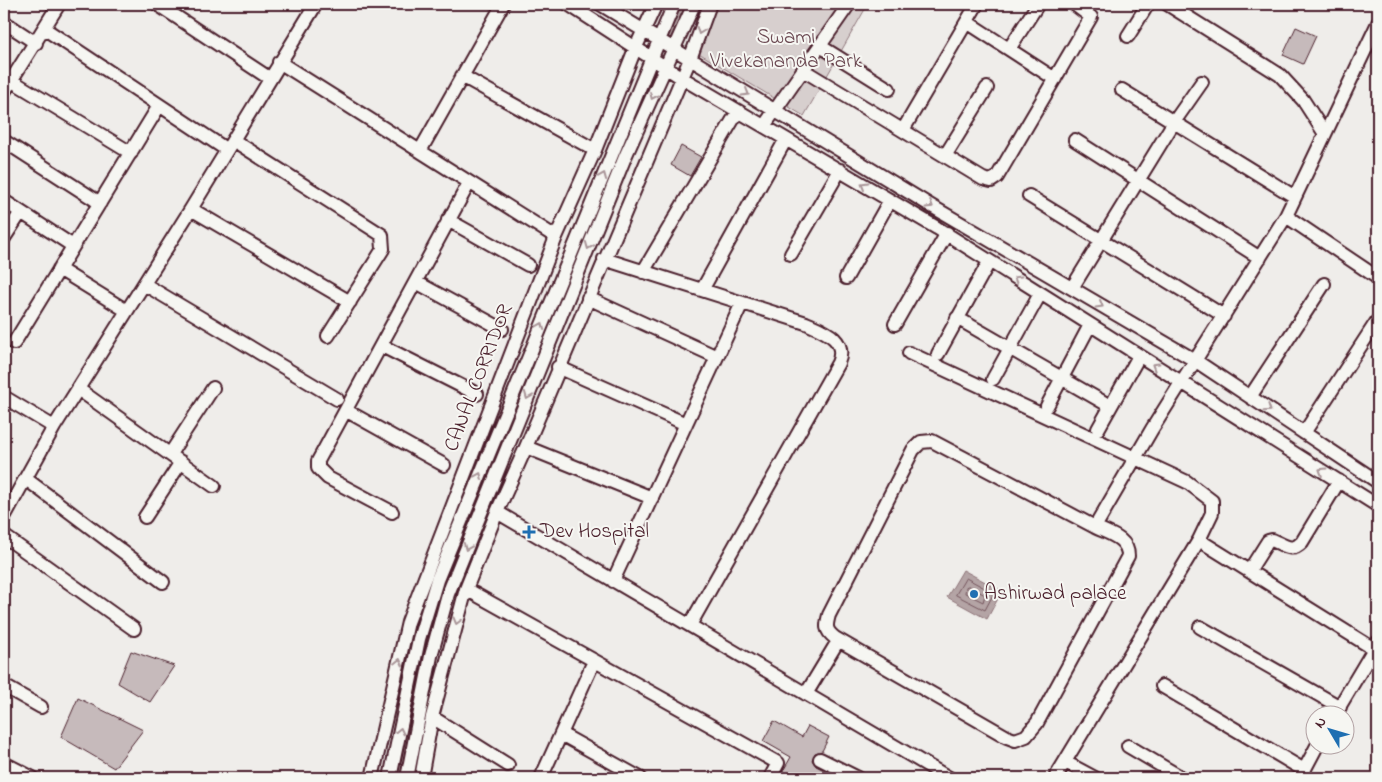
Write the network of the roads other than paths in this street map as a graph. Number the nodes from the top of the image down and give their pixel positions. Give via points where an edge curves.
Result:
1 (59, 4) edge
2 (157, 4) edge
3 (316, 4) edge
4 (504, 4) edge
5 (568, 4) edge
6 (600, 4) edge
7 (656, 4) edge
8 (674, 4) edge
9 (694, 4) edge
10 (710, 4) edge
11 (849, 4) edge
12 (977, 4) edge
13 (1038, 4) edge
14 (1074, 4) edge
15 (1148, 4) edge
16 (1167, 4) edge
17 (4, 22) edge
18 (967, 22) junction
19 (1378, 24) edge
20 (44, 30) junction
21 (643, 31) junction
22 (1128, 36) dead end
23 (660, 39) junction
24 (36, 43) junction
25 (820, 46) junction
26 (635, 49) junction
27 (675, 49) junction
28 (1009, 49) junction
29 (652, 59) junction
30 (690, 59) junction
31 (280, 62) junction
32 (666, 68) junction
33 (803, 70) junction
34 (462, 76) junction
35 (8, 78) edge
36 (269, 78) junction
37 (682, 78) junction
38 (1055, 79) junction
39 (1202, 82) dead end
40 (888, 88) dead end
41 (986, 88) dead end
42 (1122, 90) dead end
43 (4, 92) edge
44 (159, 106) junction
45 (776, 110) junction
46 (738, 111) junction
47 (1174, 122) junction
48 (764, 126) junction
49 (903, 130) junction
50 (1325, 134) junction
51 (786, 139) junction
52 (1075, 140) dead end
53 (4, 141) edge
54 (230, 145) junction
55 (420, 150) junction
56 (595, 150) junction
57 (131, 153) junction
58 (945, 156) junction
59 (840, 170) junction
60 (1138, 180) junction
61 (469, 183) junction
62 (1029, 196) dead end
63 (1295, 197) junction
64 (890, 200) junction
65 (4, 201) edge
66 (100, 203) junction
67 (191, 209) junction
68 (21, 212) junction
69 (1286, 216) junction
70 (448, 220) junction
71 (947, 234) junction
72 (556, 237) junction
73 (4, 238) edge
74 (1101, 240) junction
75 (74, 246) junction
76 (791, 254) dead end
77 (1260, 258) junction
78 (604, 260) junction
79 (989, 262) junction
80 (528, 266) dead end
81 (59, 269) junction
82 (643, 272) junction
83 (846, 278) dead end
84 (1378, 278) edge
85 (416, 282) junction
86 (144, 284) junction
87 (1324, 284) dead end
88 (1072, 288) junction
89 (702, 290) junction
90 (1040, 294) junction
91 (588, 298) junction
92 (350, 302) junction
93 (742, 303) junction
94 (126, 311) junction
95 (1224, 316) junction
96 (957, 318) junction
97 (1377, 321) dead end
98 (895, 324) dead end
99 (1090, 325) junction
100 (502, 329) dead end
101 (328, 336) dead end
102 (14, 344) dead end
103 (382, 346) junction
104 (1010, 348) junction
105 (909, 353) dead end
106 (938, 354) dead end
107 (1139, 356) junction
108 (717, 357) junction
109 (1196, 361) junction
110 (558, 367) junction
111 (1062, 378) junction
112 (993, 379) dead end
113 (1181, 382) junction
114 (78, 388) junction
115 (213, 388) dead end
116 (477, 394) dead end
117 (4, 397) edge
118 (1250, 397) junction
119 (337, 399) dead end
120 (1047, 406) dead end
121 (1110, 406) junction
122 (347, 411) junction
123 (686, 424) junction
124 (54, 428) junction
125 (1098, 429) dead end
126 (1304, 433) junction
127 (526, 448) junction
128 (170, 454) junction
129 (1135, 458) junction
130 (181, 462) junction
131 (444, 465) dead end
132 (26, 480) junction
133 (1339, 481) junction
134 (1378, 482) edge
135 (214, 486) dead end
136 (652, 498) junction
137 (1378, 506) edge
138 (392, 512) dead end
139 (497, 512) junction
140 (4, 517) edge
141 (145, 517) dead end
142 (1095, 526) junction
143 (4, 536) edge
144 (1198, 540) junction
145 (1249, 571) junction
146 (613, 581) junction
147 (163, 582) dead end
148 (466, 589) junction
149 (690, 625) junction
150 (1200, 628) dead end
151 (134, 629) dead end
152 (838, 640) junction
153 (1376, 645) edge
154 (594, 661) junction
155 (4, 686) edge
156 (1162, 686) dead end
157 (806, 694) junction
158 (1325, 704) edge
159 (1341, 704) edge
160 (41, 707) dead end
161 (432, 717) junction
162 (561, 734) junction
163 (1128, 746) dead end
164 (1313, 754) edge
165 (820, 758) dead end
166 (1065, 762) junction
167 (4, 763) edge
168 (508, 765) dead end
169 (1302, 774) edge
170 (33, 778) edge
171 (372, 778) edge
172 (390, 778) edge
173 (407, 778) edge
174 (421, 778) edge
175 (541, 778) edge
176 (640, 778) edge
177 (770, 778) edge
178 (858, 778) edge
179 (949, 778) edge
180 (1055, 778) edge
181 (1095, 778) edge
182 (1182, 778) edge

1 - 20 street
2 - 36 street
3 - 31 street
4 - 34 street
5 - 26 street
6 - 21 street
7 - 21 street, CANAL CORRIDOR
8 - 23 street
9 - 27 street
10 -> 30 street
11 - 25 street
12 - 18 street
13 - 28 street
14 - 38 street via 1091,17
15 - 22 street
16 - 50 street via 1280,75 1303,100
17 - 24 street
18 - 28 street
18 - 49 street
19 - 50 street
20 - 24 street
20 - 44 street
21 - 23 street
21 - 26 street, CANAL CORRIDOR
23 - 27 street
23 - 29 street
24 - 35 street
25 - 33 street
25 - 40 street
26 - 29 street
26 - 56 street, CANAL CORRIDOR
27 - 30 street
27 - 32 street
28 - 38 street
29 - 32 street
172 -> 29 street via 434,588
30 - 37 street
30 -> 45 street
31 - 36 street
31 - 55 street
32 - 37 street
32 -> 173 street via 625,157 448,594 431,656
33 - 45 street
33 - 49 street
34 - 55 street
34 - 56 street
35 - 43 street
35 - 57 street
36 - 54 street
37 - 46 street
37 - 78 street
38 - 58 street via 994,180 983,179
39 - 47 street
41 - 58 street
42 - 47 street
44 - 54 street
44 - 57 street
45 - 48 street
45 -> 88 street
46 - 48 street
46 - 82 street
47 - 60 street
47 - 63 street
48 - 51 street
49 - 58 street
50 - 63 street
51 - 59 street
51 - 89 street
52 - 60 street
53 - 66 street
54 - 67 street
54 - 92 street via 382,235 383,249
55 - 61 street
56 - 72 street, CANAL CORRIDOR
57 - 66 street
64 -> 59 street
59 - 76 street
60 - 74 street
60 - 77 street
61 - 70 street
61 - 72 street
62 - 74 street
63 - 69 street
64 - 71 street
64 - 83 street
65 - 68 street
66 - 75 street
67 - 86 street
67 - 92 street
68 - 73 street
68 - 75 street
69 - 77 street
69 - 84 street
70 - 80 street
70 - 85 street
71 - 79 street
71 - 98 street
171 -> 72 street, CANAL CORRIDOR via 408,622
74 - 88 street
74 - 95 street
75 - 81 street
77 - 95 street
78 - 82 street
78 - 91 street
90 -> 79 street
79 - 96 street
81 - 94 street
81 - 102 street
82 - 89 street
85 - 100 street
85 - 103 street
86 - 94 street
86 - 119 street
87 - 118 street
88 -> 109 street
89 - 93 street
90 - 99 street
90 - 104 street
91 - 108 street
91 - 110 street
92 - 101 street
93 - 108 street
93 - 149 street via 806,323 828,334 840,345 842,354
94 - 114 street
95 - 109 street
96 - 104 street
96 - 106 street
97 - 126 street
99 - 107 street
99 - 111 street
103 - 116 street
103 - 122 street
104 - 111 street
104 - 112 street
105 - 129 street
113 -> 107 street
107 - 121 street
108 - 123 street
109 - 113 street
109 - 118 street
110 - 123 street
110 - 127 street
111 - 120 street
111 - 121 street
113 - 129 street
133 -> 113 street
114 - 124 street
114 - 128 street
115 - 128 street
117 - 124 street
118 -> 126 street
121 - 125 street
122 - 131 street
122 - 138 street via 318,461 318,468 328,478
123 - 136 street
124 - 132 street
126 - 134 street
127 - 136 street
127 - 139 street
128 - 130 street
129 - 142 street
129 - 144 street via 1187,482 1212,501 1212,513
130 - 135 street
130 - 141 street
132 - 140 street
132 - 147 street
133 - 137 street
133 - 145 street via 1297,548 1290,549 1272,540
136 - 146 street
139 - 146 street
139 - 148 street
142 - 152 street via 932,441 921,442 913,450 829,615 828,632
142 - 152 street via 1122,540 1128,548 1128,556 1037,723 1026,736 1014,740 1008,737
143 - 151 street
144 - 145 street
144 - 166 street
145 - 153 street
146 - 149 street
148 - 154 street
148 -> 161 street
149 - 157 street
150 - 158 street
152 - 157 street
153 - 159 street
154 - 162 street
154 - 177 street via 778,763
155 - 160 street
156 - 169 street
157 - 179 street
161 - 168 street
161 - 174 street
162 - 175 street
162 - 176 street
163 - 182 street
164 - 169 street
165 - 178 street
166 - 180 street
166 - 181 street
167 - 170 street

